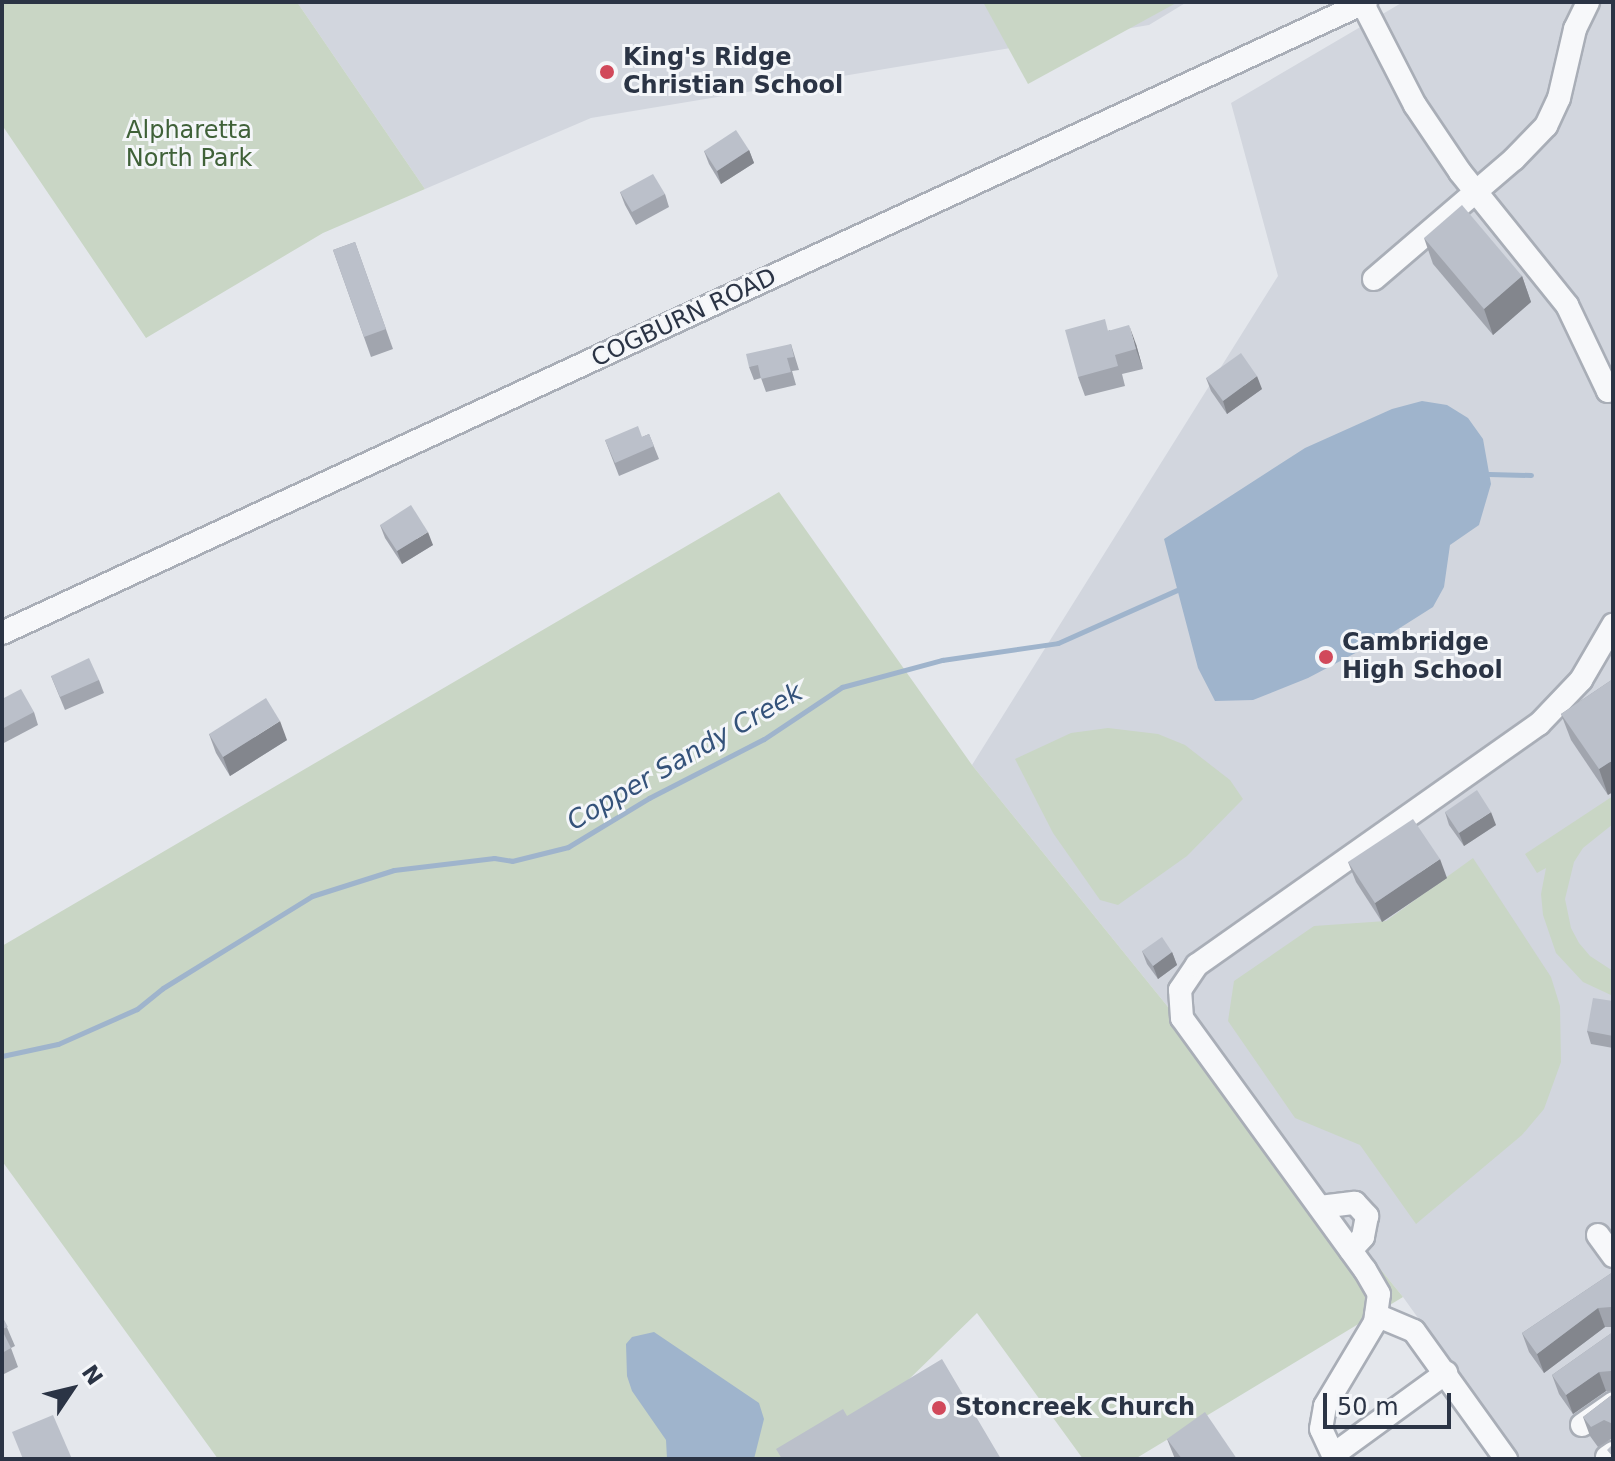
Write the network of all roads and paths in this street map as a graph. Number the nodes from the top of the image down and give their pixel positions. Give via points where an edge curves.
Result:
1 (1588, 2) edge
2 (1363, 3) edge
3 (1474, 190) junction
4 (1374, 279) dead end
5 (1611, 394) edge
6 (1613, 625) edge
7 (2, 633) edge
8 (1320, 1207) junction
9 (1598, 1235) dead end
10 (1351, 1250) junction
11 (1613, 1256) edge
12 (1376, 1315) junction
13 (1446, 1373) junction
14 (1613, 1403) edge
15 (1582, 1425) edge
16 (1334, 1457) edge
17 (1506, 1459) edge

1 - 3 street via 1546,126
2 - 3 street via 1415,105
2 - 7 street, COGBURN ROAD
3 - 4 street
3 - 5 street via 1567,305
6 - 8 street via 1581,680 1539,724 1197,965 1180,990 1182,1018
8 - 10 street
8 - 10 street via 1355,1203 1367,1216 1363,1237
9 - 11 street
10 - 12 street via 1379,1294
12 - 13 street via 1414,1331
12 - 16 street via 1325,1406 1321,1429
13 - 16 street
13 - 17 street
14 - 15 street

